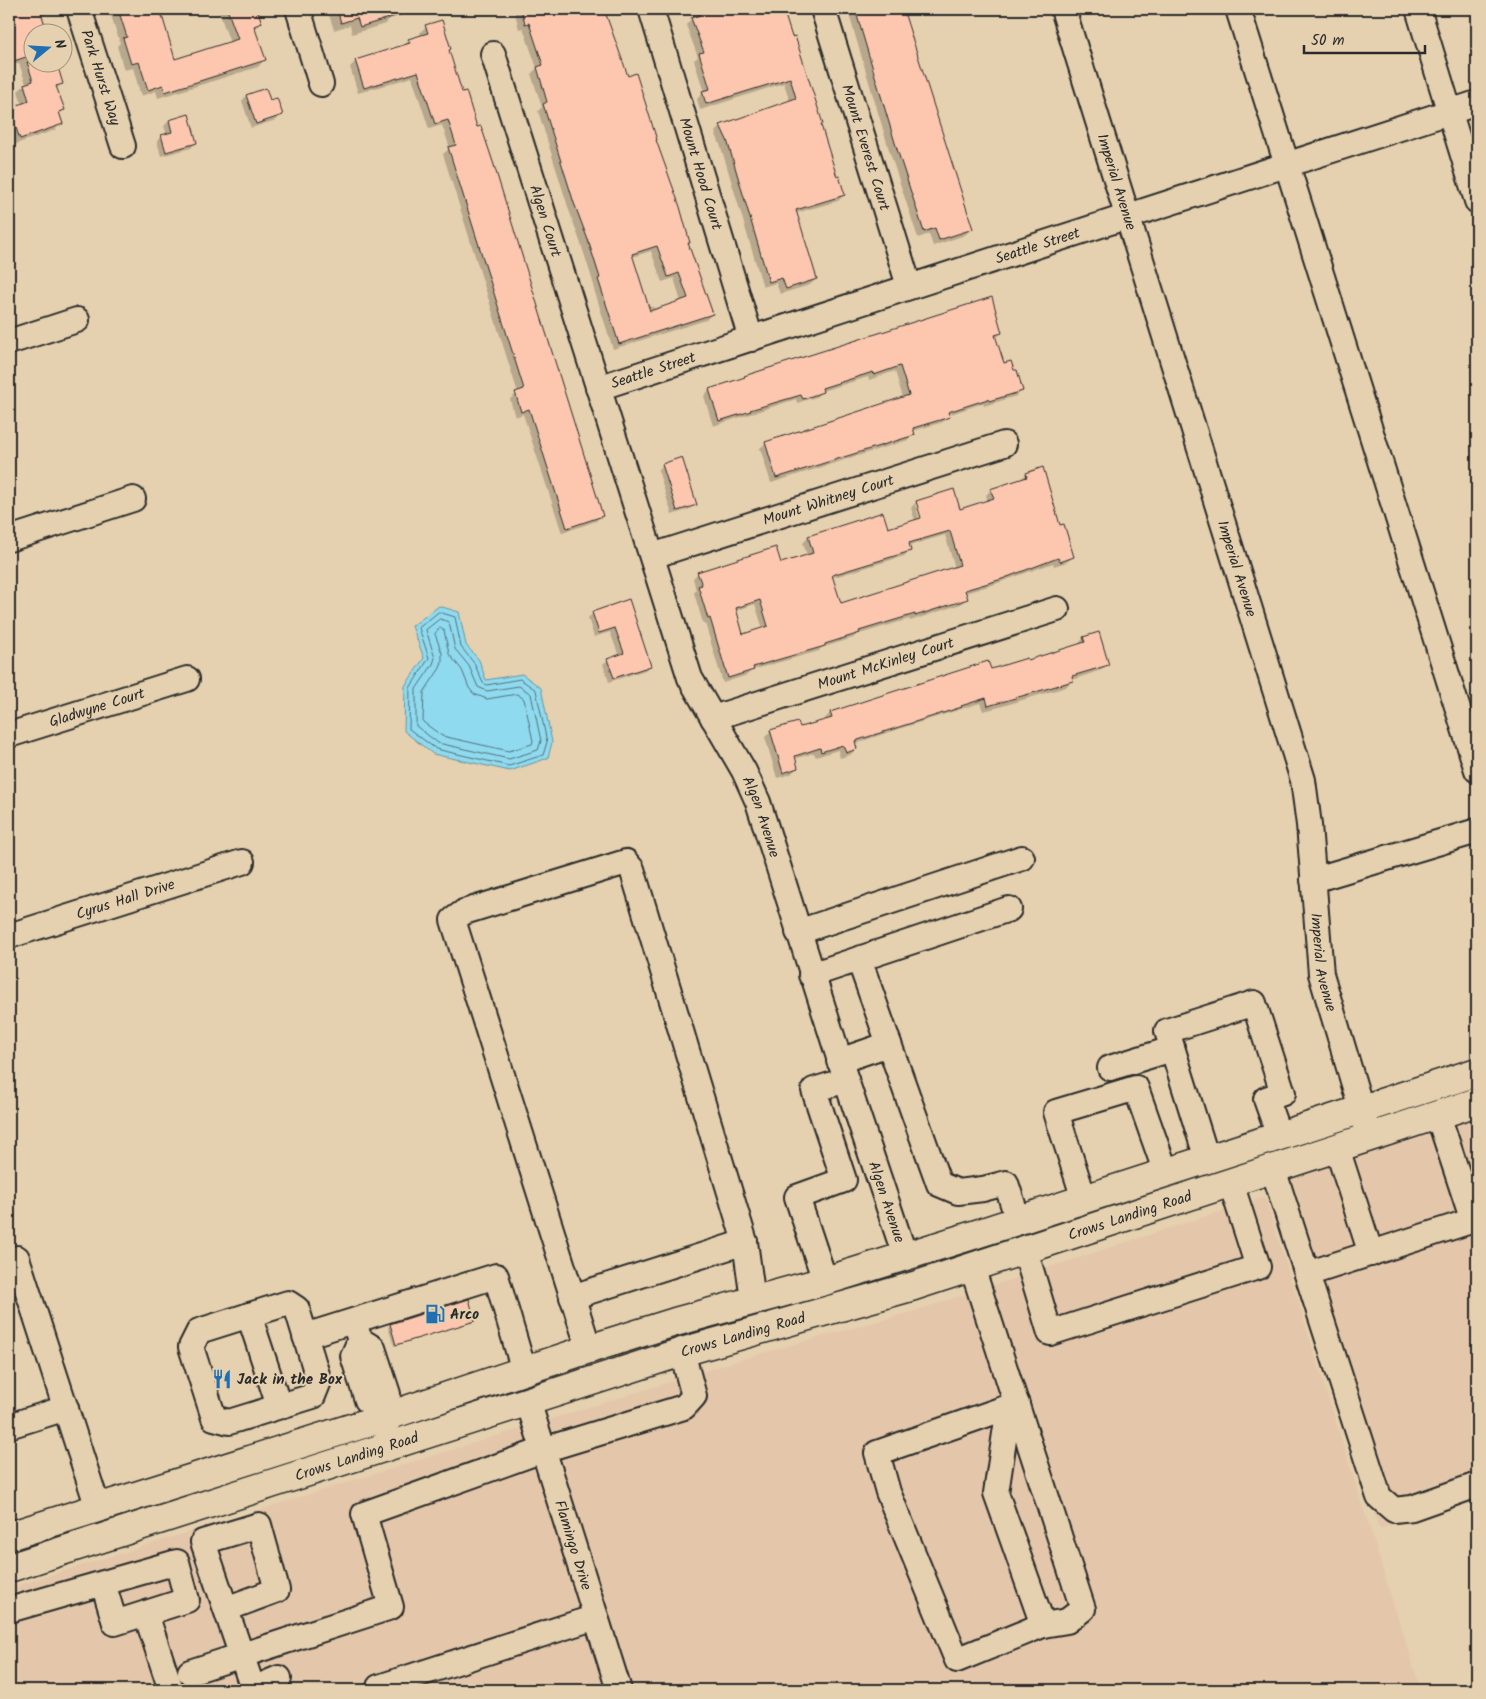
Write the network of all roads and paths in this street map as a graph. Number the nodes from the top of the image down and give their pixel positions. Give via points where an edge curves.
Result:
1 (79, 9) edge
2 (298, 9) edge
3 (651, 9) edge
4 (822, 9) edge
5 (1063, 9) edge
6 (1238, 9) edge
7 (1418, 9) edge
8 (493, 54) dead end
9 (321, 84) dead end
10 (1477, 103) edge
11 (1449, 112) junction
12 (123, 146) dead end
13 (1286, 165) junction
14 (1477, 201) edge
15 (1128, 217) junction
16 (910, 286) junction
17 (78, 320) dead end
18 (751, 339) junction
19 (9, 342) edge
20 (598, 388) junction
21 (1004, 444) dead end
22 (134, 499) dead end
23 (9, 539) edge
24 (652, 556) junction
25 (1057, 609) dead end
26 (187, 679) dead end
27 (713, 718) junction
28 (9, 735) edge
29 (1477, 770) edge
30 (1477, 831) edge
31 (1022, 858) dead end
32 (242, 862) dead end
33 (1313, 880) junction
34 (1009, 909) dead end
35 (798, 932) junction
36 (9, 936) edge
37 (859, 959) junction
38 (811, 974) junction
39 (889, 1044) junction
40 (1172, 1049) junction
41 (1110, 1068) dead end
42 (842, 1070) junction
43 (1477, 1072) edge
44 (1477, 1089) edge
45 (1477, 1102) edge
46 (1361, 1109) junction
47 (1438, 1115) junction
48 (1279, 1136) junction
49 (1370, 1137) junction
50 (1337, 1148) junction
51 (1207, 1160) junction
52 (1274, 1169) junction
53 (1166, 1173) junction
54 (1231, 1182) junction
55 (1119, 1188) junction
56 (1084, 1199) junction
57 (1018, 1220) junction
58 (1475, 1220) edge
59 (745, 1242) junction
60 (1025, 1250) junction
61 (1372, 1254) junction
62 (905, 1256) junction
63 (9, 1260) edge
64 (972, 1267) junction
65 (1307, 1274) junction
66 (825, 1281) junction
67 (572, 1298) junction
68 (753, 1300) junction
69 (815, 1314) junction
70 (249, 1315) junction
71 (357, 1330) junction
72 (305, 1336) junction
73 (590, 1349) junction
74 (682, 1352) junction
75 (524, 1371) junction
76 (533, 1400) junction
77 (278, 1406) junction
78 (1013, 1406) junction
79 (66, 1408) junction
80 (381, 1411) junction
81 (9, 1426) edge
82 (392, 1445) junction
83 (543, 1450) junction
84 (1477, 1485) edge
85 (98, 1508) junction
86 (9, 1536) edge
87 (9, 1568) edge
88 (102, 1583) junction
89 (226, 1609) dead end
90 (9, 1610) edge
91 (146, 1614) junction
92 (596, 1617) junction
93 (1042, 1625) junction
94 (269, 1646) junction
95 (242, 1655) junction
96 (190, 1672) dead end
97 (281, 1684) edge
98 (379, 1687) dead end
99 (171, 1690) edge
100 (619, 1690) edge

1 - 12 street, Park Hurst Way
2 - 9 street
3 - 18 street, Mount Hood Court
4 - 16 street, Mount Everest Court
5 - 15 street, Imperial Avenue
6 - 13 street
7 - 11 street
8 - 20 street, Algen Court
10 - 11 street, Seattle Street
11 - 13 street, Seattle Street
11 - 14 street
13 - 15 street, Seattle Street
13 - 29 street
15 - 16 street, Seattle Street
15 - 33 street, Imperial Avenue via 1303,780
16 - 18 street, Seattle Street
17 - 19 street
18 - 20 street, Seattle Street
20 - 24 street, Algen Avenue
21 - 24 street, Mount Whitney Court
22 - 23 street
24 - 27 street, Algen Avenue via 690,678
25 - 27 street, Mount McKinley Court
26 - 28 street, Gladwyne Court
27 - 35 street, Algen Avenue via 758,802
30 - 33 street
31 - 35 street
32 - 36 street, Cyrus Hall Drive
33 - 46 street, Imperial Avenue via 1321,974
34 - 37 street
35 - 38 street, Algen Avenue
37 - 38 street
37 - 39 street
38 - 42 street, Algen Avenue
39 - 42 street
39 - 57 street via 939,1184 958,1192 1006,1183
40 - 41 street
40 - 48 street via 1166,1031 1254,1003 1283,1093 1266,1099
40 - 51 street
42 - 62 street, Algen Avenue
42 - 66 street via 814,1090 844,1180 797,1197
43 - 46 main road, Crows Landing Road
44 - 47 main road via 1444,1102
45 - 47 main road, Crows Landing Road
46 - 48 main road, Crows Landing Road
46 - 49 street, Imperial Avenue
47 - 49 main road, Crows Landing Road
47 - 58 street
48 - 51 main road, Crows Landing Road
49 - 50 main road, Crows Landing Road
50 - 52 main road, Crows Landing Road
50 - 61 street
51 - 53 main road, Crows Landing Road
52 - 54 main road, Crows Landing Road
52 - 65 street
53 - 55 main road, Crows Landing Road
53 - 56 street via 1136,1088 1056,1112
54 - 60 main road, Crows Landing Road
54 - 60 street via 1258,1267 1050,1333
55 - 56 main road, Crows Landing Road
55 - 64 main road via 1098,1210 989,1249
56 - 57 main road, Crows Landing Road
57 - 62 main road, Crows Landing Road
58 - 61 street
59 - 67 street
59 - 67 street via 632,869 626,862 464,912 454,920
59 - 68 street
60 - 64 main road, Crows Landing Road
61 - 65 street
62 - 66 main road, Crows Landing Road
62 - 69 main road via 904,1266 892,1278 826,1301
63 - 79 street via 17,1258
64 - 69 main road, Crows Landing Road
64 - 78 street
65 - 84 street via 1379,1497 1394,1510 1412,1508
66 - 68 main road, Crows Landing Road
67 - 73 street
68 - 73 main road, Crows Landing Road
69 - 74 main road, Crows Landing Road
70 - 72 street via 288,1303 297,1309
70 - 77 street
70 - 77 street via 199,1331 191,1347 214,1418 229,1422
71 - 72 street
71 - 75 street via 496,1276
71 - 80 street via 353,1356 367,1400
72 - 77 street via 319,1381 313,1396
73 - 75 main road, Crows Landing Road
73 - 76 main road via 589,1360 581,1368 561,1378
74 - 76 main road, Crows Landing Road
74 - 83 street via 694,1396 684,1407
75 - 80 main road, Crows Landing Road
76 - 82 main road, Crows Landing Road
76 - 83 street, Flamingo Drive
78 - 93 street via 996,1493
78 - 93 street via 1083,1610 1067,1621
78 - 93 street via 877,1453 888,1492 957,1660
79 - 81 street
79 - 85 street
80 - 82 street
80 - 85 main road, Crows Landing Road
82 - 87 main road, Crows Landing Road
83 - 92 street, Flamingo Drive
83 - 94 street via 364,1514 391,1607
85 - 86 main road, Crows Landing Road
88 - 90 street
88 - 91 street via 115,1624
88 - 91 street via 177,1562 187,1600
89 - 95 street
91 - 99 street
92 - 98 street
92 - 100 street, Flamingo Drive
94 - 95 street
94 - 97 street
95 - 96 street
95 - 97 street via 253,1689

